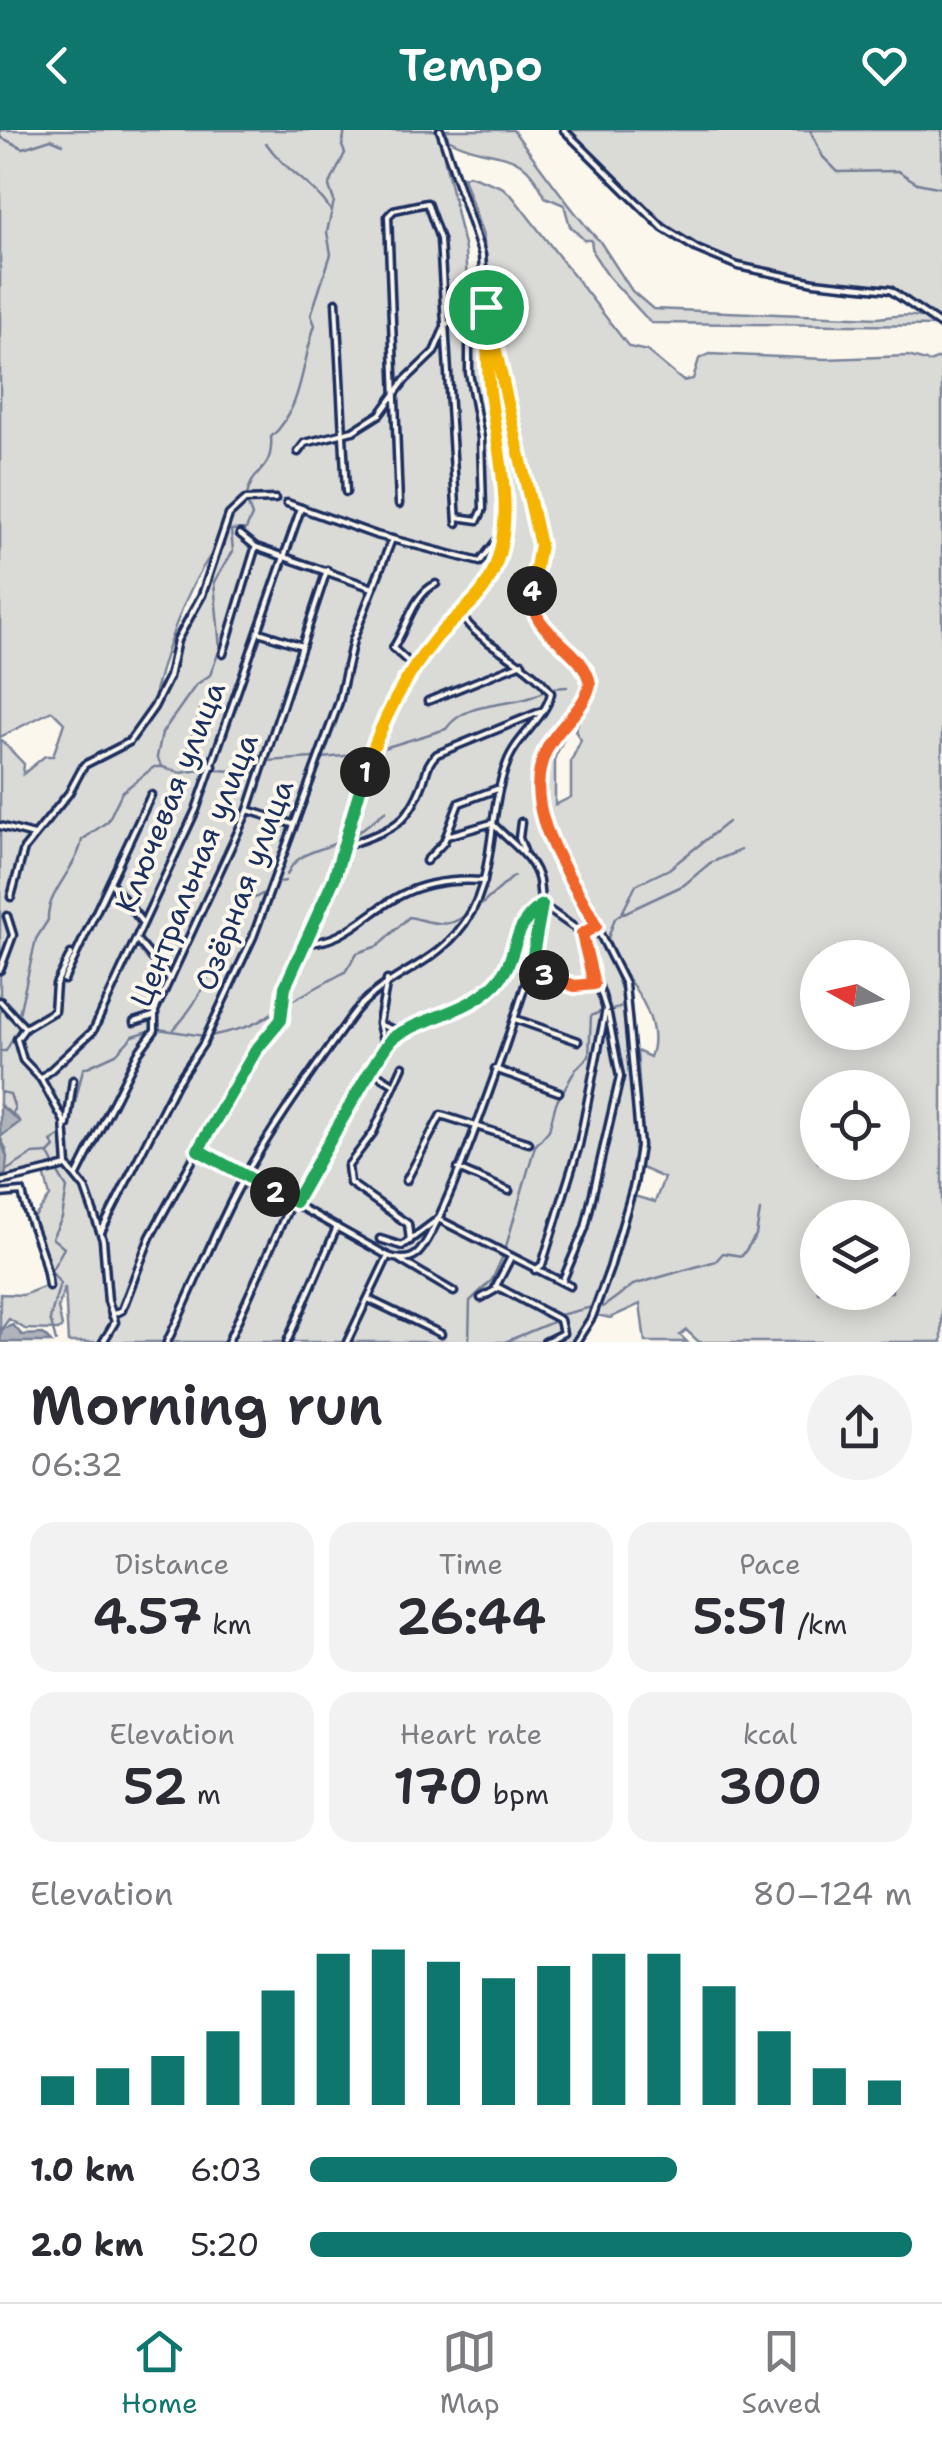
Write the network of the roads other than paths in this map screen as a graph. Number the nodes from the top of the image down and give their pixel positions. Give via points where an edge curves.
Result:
1 (440, 130) edge
2 (564, 130) edge
3 (484, 287) junction
4 (469, 301) junction
5 (336, 302) dead end
6 (486, 307) junction
7 (942, 326) edge
8 (445, 327) junction
9 (394, 396) junction
10 (343, 434) junction
11 (298, 452) dead end
12 (346, 492) dead end
13 (274, 498) dead end
14 (287, 503) dead end
15 (399, 504) dead end
16 (300, 508) junction
17 (506, 528) junction
18 (240, 534) dead end
19 (392, 539) junction
20 (256, 547) junction
21 (283, 556) junction
22 (327, 570) junction
23 (436, 584) dead end
24 (373, 588) junction
25 (460, 614) junction
26 (260, 632) junction
27 (302, 646) junction
28 (223, 654) dead end
29 (522, 663) junction
30 (415, 668) junction
31 (428, 701) dead end
32 (205, 710) dead end
33 (543, 710) junction
34 (213, 766) junction
35 (497, 789) junction
36 (151, 794) dead end
37 (248, 810) junction
38 (521, 822) dead end
39 (492, 823) junction
40 (293, 824) junction
41 (0, 826) edge
42 (34, 835) junction
43 (447, 836) junction
44 (344, 847) junction
45 (526, 856) junction
46 (426, 861) dead end
47 (485, 881) junction
48 (111, 884) junction
49 (11, 897) dead end
50 (542, 905) junction
51 (7, 916) dead end
52 (143, 922) junction
53 (596, 926) junction
54 (582, 934) junction
55 (136, 939) junction
56 (305, 942) junction
57 (71, 954) dead end
58 (0, 970) edge
59 (530, 971) junction
60 (170, 979) junction
61 (64, 980) dead end
62 (387, 980) junction
63 (594, 984) junction
64 (0, 1002) edge
65 (606, 1010) junction
66 (154, 1016) junction
67 (515, 1019) junction
68 (134, 1022) dead end
69 (380, 1023) junction
70 (26, 1028) junction
71 (404, 1032) junction
72 (578, 1041) dead end
73 (386, 1044) junction
74 (403, 1066) dead end
75 (495, 1069) junction
76 (372, 1071) junction
77 (41, 1079) junction
78 (74, 1080) dead end
79 (394, 1085) junction
80 (559, 1092) dead end
81 (476, 1123) junction
82 (66, 1129) junction
83 (529, 1143) dead end
84 (198, 1150) junction
85 (67, 1166) junction
86 (458, 1169) junction
87 (77, 1175) junction
88 (245, 1176) junction
89 (406, 1181) dead end
90 (0, 1182) edge
91 (509, 1191) dead end
92 (0, 1194) edge
93 (295, 1202) junction
94 (438, 1220) junction
95 (338, 1226) junction
96 (101, 1232) junction
97 (380, 1239) dead end
98 (410, 1241) junction
99 (388, 1256) junction
100 (510, 1259) junction
101 (400, 1260) junction
102 (535, 1270) junction
103 (562, 1282) junction
104 (50, 1286) dead end
105 (570, 1286) dead end
106 (498, 1289) junction
107 (454, 1292) dead end
108 (481, 1298) dead end
109 (368, 1299) junction
110 (112, 1315) junction
111 (441, 1334) dead end
112 (102, 1342) edge
113 (167, 1342) edge
114 (228, 1342) edge
115 (287, 1342) edge
116 (348, 1342) edge
117 (545, 1342) edge
118 (576, 1342) edge

1 - 3 street via 474,225
2 - 7 street via 662,228 697,249 738,266 890,290
3 - 4 street
3 - 6 street
4 - 8 street
4 - 8 street via 469,372 481,438 478,520 457,520
5 - 10 street
6 - 17 street
6 - 53 street via 540,545 532,607 588,673 590,684 584,704 542,760 536,798
8 - 9 street via 434,352
8 - 9 street via 432,210 427,203 394,210 388,216
9 - 10 street via 380,414
9 - 15 street
10 - 11 street via 305,443
10 - 12 street
13 - 42 street via 257,496 235,508 154,707 130,742 84,765
14 - 16 street
16 - 19 street
16 - 21 street, Ключевая улица
17 - 19 street via 480,562
17 - 25 street via 492,576
18 - 20 street
19 - 24 street, Озёрная улица
20 - 21 street
20 - 28 street
21 - 22 street
21 - 26 street, Ключевая улица
22 - 24 street
22 - 27 street, Центральная улица
23 - 30 street via 420,595 394,648
24 - 40 street, Озёрная улица
25 - 29 street via 467,626
25 - 30 street
26 - 27 street
26 - 34 street, Ключевая улица
27 - 37 street, Центральная улица
29 - 31 street
29 - 33 street via 551,693
30 - 44 street via 382,720
32 - 34 street via 188,758
33 - 35 street via 511,751
33 - 44 street via 436,754 405,819
34 - 52 street, Ключевая улица
35 - 39 street
35 - 43 street via 459,803
36 - 48 street
37 - 40 street
37 - 60 street, Центральная улица
38 - 45 street
39 - 43 street
39 - 45 street
39 - 47 street
40 - 96 street, Озёрная улица via 225,1000
41 - 42 street
42 - 49 street
43 - 46 street
44 - 56 street
45 - 50 street
47 - 56 street via 440,882 405,892 346,932
47 - 62 street via 476,911 441,951
48 - 52 street
48 - 61 street
50 - 54 street
50 - 59 street
50 - 71 street via 517,930 506,972 494,985 470,1005
51 - 58 street via 13,935
52 - 55 street, Ключевая улица
53 - 54 street
53 - 118 street via 625,984 640,1146 610,1268
54 - 63 street
55 - 60 street
55 - 77 street, Ключевая улица via 93,1032
56 - 84 street via 285,987 281,1020
57 - 70 street via 56,984 54,1011
59 - 63 street via 575,986
59 - 67 street
60 - 66 street, Центральная улица
62 - 69 street
62 - 88 street via 350,1017
63 - 65 street
64 - 70 street
65 - 102 street via 579,1144
65 - 103 street via 620,1077 585,1228
66 - 68 street
66 - 87 street, Центральная улица via 155,1030
67 - 72 street
67 - 75 street
69 - 71 street
69 - 73 street
70 - 77 street via 17,1039 18,1052
71 - 73 street
73 - 76 street
74 - 79 street
75 - 80 street
75 - 81 street
76 - 79 street
76 - 93 street
77 - 82 street
78 - 82 street
79 - 98 street via 347,1176 408,1224
81 - 83 street
81 - 86 street
81 - 89 street via 440,1115
82 - 85 street
84 - 88 street
84 - 110 street via 150,1237 122,1310
85 - 87 street
85 - 90 street
86 - 91 street
86 - 94 street
87 - 96 street
88 - 93 street
88 - 113 street
92 - 104 street via 22,1192 45,1249
93 - 95 street
93 - 114 street
94 - 98 street
94 - 100 street
94 - 101 street via 420,1250
95 - 99 street
95 - 115 street
96 - 110 street
97 - 98 street via 396,1247
99 - 101 street
99 - 109 street
100 - 102 street
100 - 106 street
101 - 107 street
102 - 103 street
103 - 105 street
106 - 108 street
106 - 117 street via 560,1320 563,1333
109 - 111 street
109 - 116 street
110 - 112 street via 115,1322

